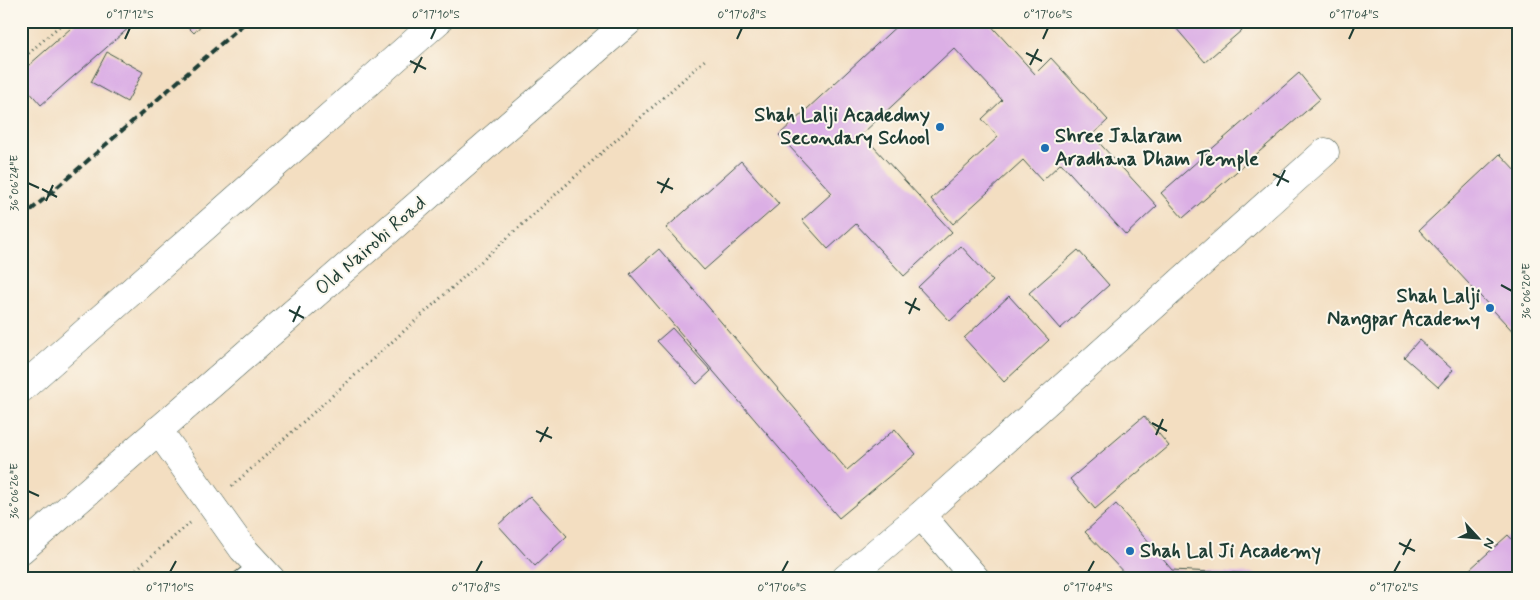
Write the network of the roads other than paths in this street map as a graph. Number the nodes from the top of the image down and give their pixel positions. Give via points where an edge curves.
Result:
1 (438, 21) edge
2 (629, 21) edge
3 (1325, 152) dead end
4 (21, 389) edge
5 (158, 430) junction
6 (921, 515) junction
7 (21, 550) edge
8 (256, 574) edge
9 (845, 579) edge
10 (976, 579) edge

1 - 4 main road
2 - 5 main road, Old Nairobi Road
3 - 6 main road
5 - 7 main road, Old Nairobi Road
5 - 8 main road via 243,549
6 - 9 main road
6 - 10 main road

